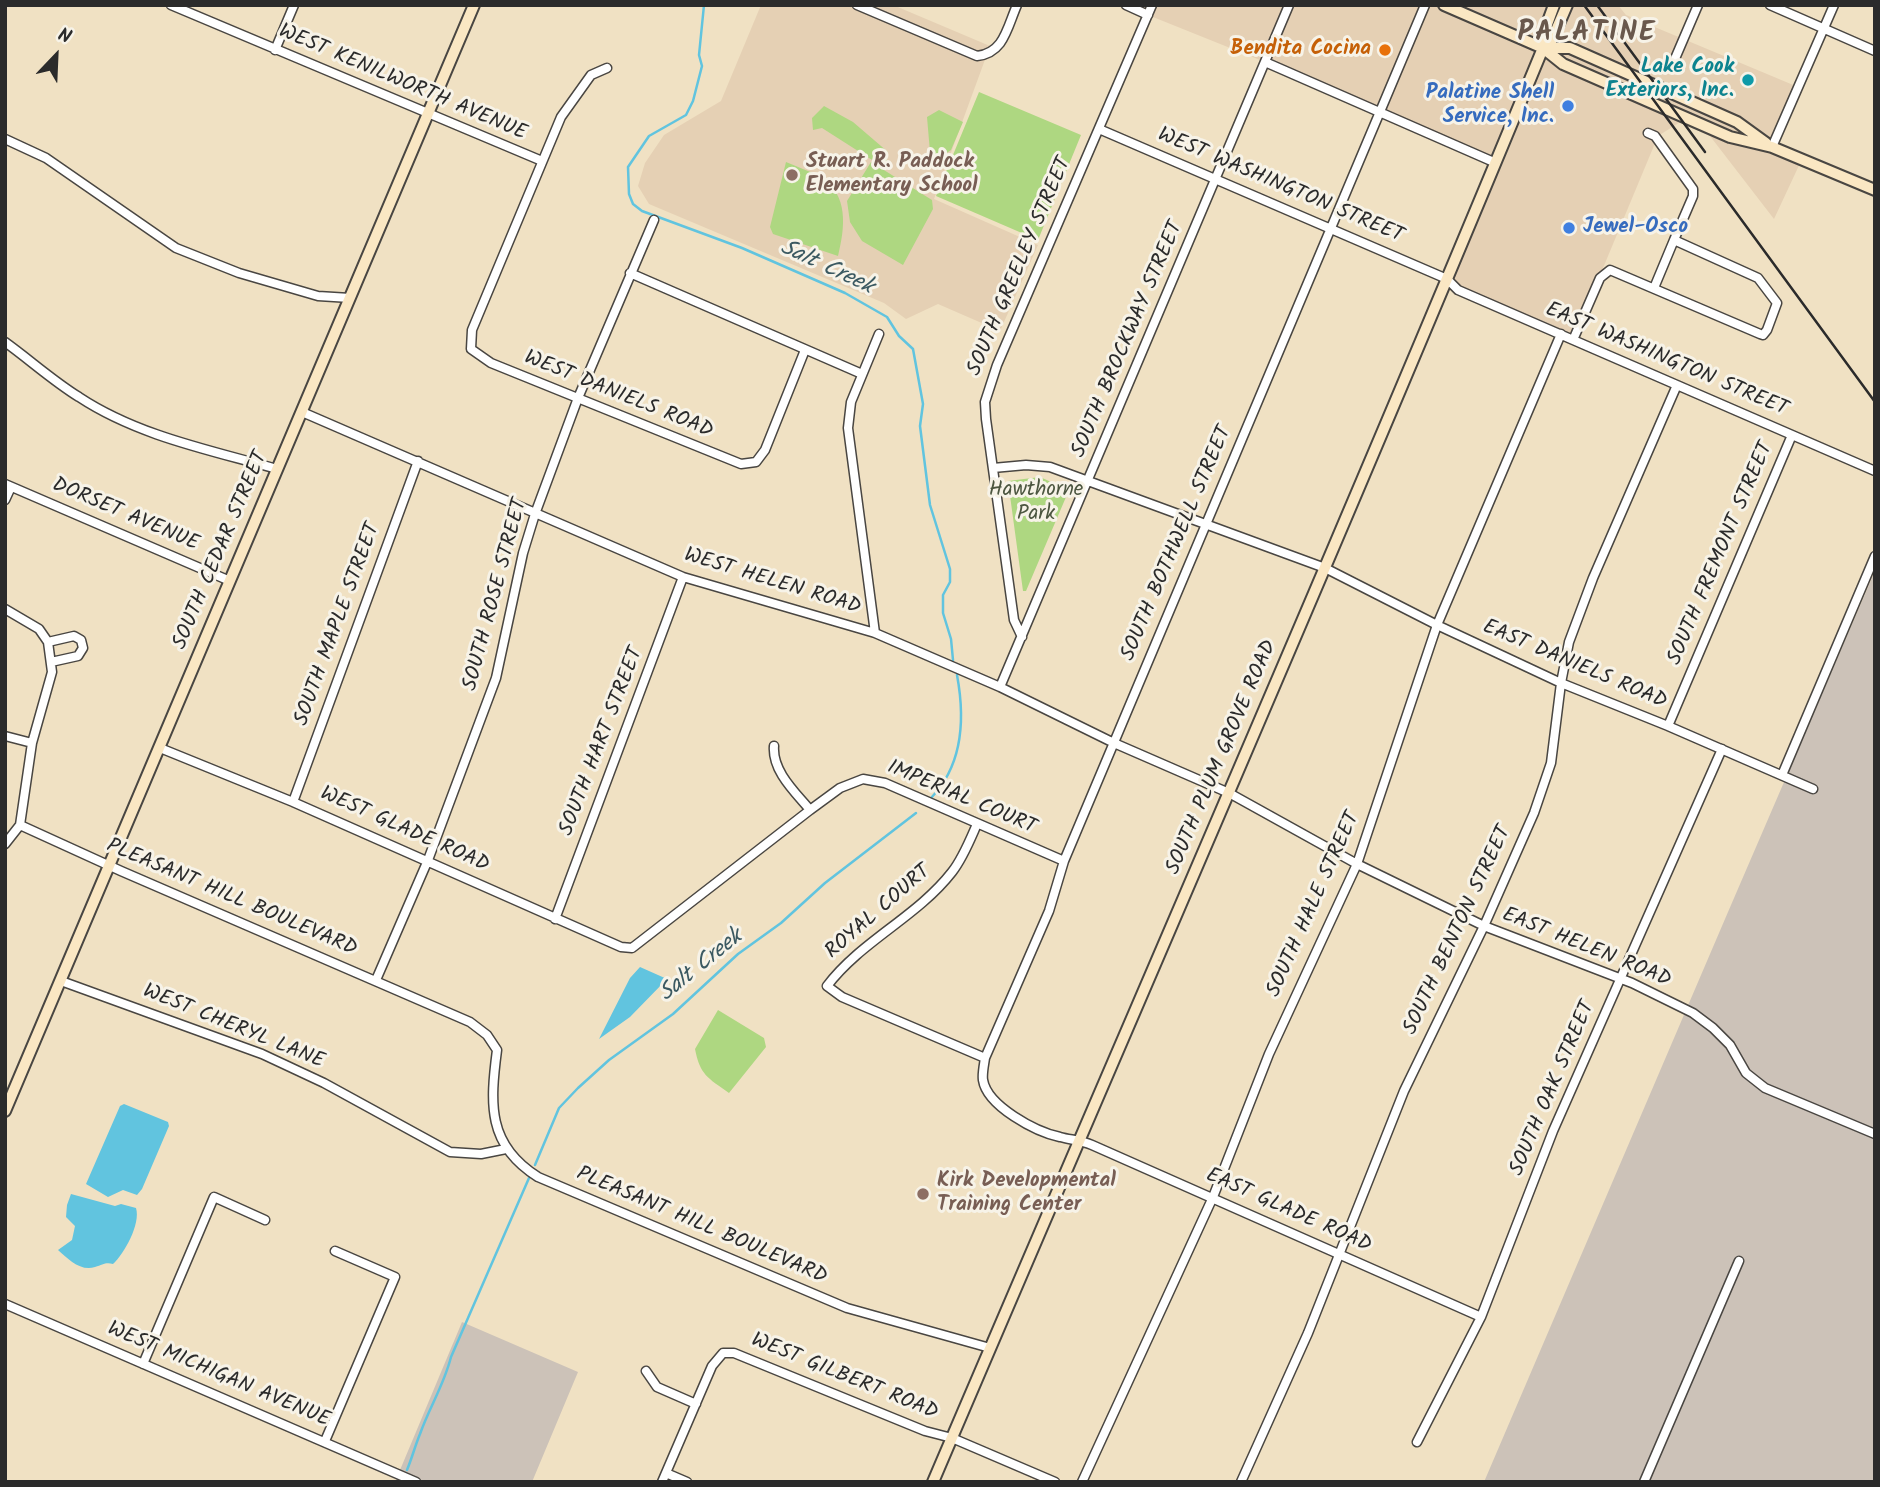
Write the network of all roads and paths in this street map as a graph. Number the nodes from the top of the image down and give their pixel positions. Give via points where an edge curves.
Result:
1 (171, 5) edge
2 (294, 5) edge
3 (474, 5) edge
4 (857, 5) edge
5 (1017, 5) edge
6 (1126, 5) edge
7 (1152, 5) edge
8 (1289, 5) edge
9 (1425, 5) edge
10 (1444, 5) edge
11 (1554, 5) edge
12 (1567, 5) edge
13 (1698, 5) edge
14 (1770, 5) edge
15 (1834, 5) edge
16 (1148, 15) junction
17 (1824, 29) junction
18 (1543, 48) junction
19 (275, 50) junction
20 (1875, 51) edge
21 (1674, 61) dead end
22 (1265, 62) junction
23 (607, 68) dead end
24 (1380, 112) junction
25 (429, 116) junction
26 (1099, 129) junction
27 (1648, 133) dead end
28 (5, 139) edge
29 (1772, 147) junction
30 (542, 161) junction
31 (1496, 163) junction
32 (1216, 178) junction
33 (1875, 190) edge
34 (654, 220) dead end
35 (1331, 228) junction
36 (1674, 240) junction
37 (630, 273) junction
38 (1447, 279) junction
39 (1654, 288) junction
40 (350, 298) junction
41 (879, 334) dead end
42 (1562, 334) junction
43 (1573, 340) junction
44 (5, 342) edge
45 (806, 350) junction
46 (862, 374) junction
47 (1677, 385) junction
48 (578, 398) junction
49 (302, 412) junction
50 (1792, 435) junction
51 (418, 461) junction
52 (993, 468) junction
53 (277, 469) junction
54 (1875, 471) edge
55 (1088, 483) junction
56 (8, 485) edge
57 (5, 500) edge
58 (535, 514) junction
59 (1206, 524) junction
60 (1875, 556) edge
61 (1325, 568) junction
62 (683, 577) junction
63 (230, 581) junction
64 (5, 609) edge
65 (1437, 625) junction
66 (876, 633) junction
67 (1022, 637) junction
68 (48, 642) junction
69 (51, 662) junction
70 (1561, 682) junction
71 (1000, 687) junction
72 (1668, 726) junction
73 (5, 736) edge
74 (32, 743) junction
75 (1114, 743) junction
76 (775, 746) dead end
77 (160, 748) junction
78 (1722, 749) junction
79 (1782, 775) junction
80 (1813, 789) dead end
81 (1229, 793) junction
82 (293, 802) junction
83 (810, 810) junction
84 (977, 824) junction
85 (20, 825) junction
86 (5, 844) edge
87 (428, 860) junction
88 (1064, 861) junction
89 (1357, 864) junction
90 (109, 866) junction
91 (555, 919) junction
92 (1484, 926) junction
93 (632, 948) joint
94 (1621, 979) junction
95 (376, 980) junction
96 (61, 981) junction
97 (508, 1046) dead end
98 (497, 1050) junction
99 (985, 1058) junction
100 (5, 1111) edge
101 (1875, 1134) edge
102 (1079, 1139) junction
103 (506, 1149) junction
104 (1213, 1197) junction
105 (265, 1220) dead end
106 (335, 1251) dead end
107 (1340, 1255) junction
108 (1739, 1261) dead end
109 (5, 1304) edge
110 (1481, 1317) junction
111 (990, 1348) junction
112 (144, 1364) junction
113 (646, 1371) dead end
114 (696, 1404) junction
115 (951, 1438) junction
116 (325, 1441) junction
117 (1417, 1442) dead end
118 (664, 1477) edge
119 (416, 1482) edge
120 (687, 1482) edge
121 (933, 1482) edge
122 (1055, 1482) edge
123 (1082, 1482) edge
124 (1241, 1482) edge
125 (1644, 1482) edge

1 - 19 street, WEST KENILWORTH AVENUE
2 - 19 street
3 - 25 main road, SOUTH CEDAR STREET
4 - 5 street via 977,55 990,54 999,45
6 - 16 street
7 - 16 street, SOUTH GREELEY STREET
8 - 22 street, SOUTH BROCKWAY STREET
9 - 24 street, SOUTH BOTHWELL STREET
10 - 18 main road
11 - 18 main road
12 - 18 main road via 1551,42
13 - 21 street
14 - 17 street
15 - 17 street
16 - 26 street, SOUTH GREELEY STREET
17 - 20 street
17 - 29 street
18 - 29 main road via 1563,64 1731,137
18 - 29 main road via 1570,48 1710,108
18 - 31 main road, SOUTH PLUM GROVE ROAD
19 - 25 street, WEST KENILWORTH AVENUE
22 - 24 street
22 - 32 street, SOUTH BROCKWAY STREET
23 - 30 street via 592,75 561,117
24 - 31 street
24 - 35 street, SOUTH BOTHWELL STREET
25 - 30 street, WEST KENILWORTH AVENUE
25 - 40 main road, SOUTH CEDAR STREET
26 - 32 street, WEST WASHINGTON STREET
26 - 52 street, SOUTH GREELEY STREET via 989,385 985,402
27 - 36 street via 1655,136 1693,189
28 - 40 street via 46,158 176,248 318,296
29 - 33 main road
30 - 48 street, WEST DANIELS ROAD via 472,330 471,349 491,363
31 - 38 main road, SOUTH PLUM GROVE ROAD
32 - 35 street, WEST WASHINGTON STREET
32 - 55 street, SOUTH BROCKWAY STREET
34 - 37 street, SOUTH ROSE STREET
35 - 38 street, WEST WASHINGTON STREET
35 - 59 street, SOUTH BOTHWELL STREET
36 - 39 street
36 - 39 street via 1758,278 1777,303 1767,330 1759,334
37 - 45 street
37 - 48 street, SOUTH ROSE STREET
38 - 42 street, EAST WASHINGTON STREET via 1458,290
38 - 61 main road, SOUTH PLUM GROVE ROAD
39 - 43 street via 1616,271 1605,272
40 - 49 main road, SOUTH CEDAR STREET
41 - 46 street
42 - 43 street, EAST WASHINGTON STREET
42 - 65 street, SOUTH HALE STREET
43 - 47 street, EAST WASHINGTON STREET
44 - 53 street via 79,397 122,420 158,436
45 - 46 street
45 - 48 street, WEST DANIELS ROAD via 756,462 741,464
46 - 66 street via 851,402 848,428
47 - 50 street, EAST WASHINGTON STREET
47 - 70 street, SOUTH BENTON STREET via 1585,600 1569,642
48 - 58 street, SOUTH ROSE STREET
49 - 51 street, WEST HELEN ROAD
49 - 53 main road, SOUTH CEDAR STREET
50 - 54 street, EAST WASHINGTON STREET
50 - 72 street, SOUTH FREMONT STREET
51 - 58 street, WEST HELEN ROAD
51 - 82 street, SOUTH MAPLE STREET
52 - 55 street via 1038,465
52 - 67 street, SOUTH GREELEY STREET via 1014,620
53 - 63 main road, SOUTH CEDAR STREET
55 - 59 street
55 - 67 street, SOUTH BROCKWAY STREET
56 - 57 street
56 - 63 street, DORSET AVENUE
58 - 62 street, WEST HELEN ROAD
58 - 87 street, SOUTH ROSE STREET via 496,678
59 - 61 street
59 - 75 street, SOUTH BOTHWELL STREET
60 - 79 street
61 - 65 street, EAST DANIELS ROAD
61 - 81 main road, SOUTH PLUM GROVE ROAD
62 - 66 street, WEST HELEN ROAD
62 - 91 street, SOUTH HART STREET
63 - 77 main road, SOUTH CEDAR STREET
64 - 68 street via 39,629
65 - 70 street, EAST DANIELS ROAD
65 - 89 street, SOUTH HALE STREET
66 - 71 street, WEST HELEN ROAD
67 - 71 street, SOUTH BROCKWAY STREET
68 - 69 street
68 - 69 street via 74,636 83,648 78,656
69 - 74 street
70 - 72 street, EAST DANIELS ROAD
70 - 92 street, SOUTH BENTON STREET via 1551,763
71 - 75 street, WEST HELEN ROAD
72 - 78 street, EAST DANIELS ROAD
73 - 74 street
74 - 85 street
75 - 81 street, WEST HELEN ROAD
75 - 88 street, SOUTH BOTHWELL STREET
76 - 83 street via 773,758 784,779
77 - 82 street, WEST GLADE ROAD
77 - 90 main road, SOUTH CEDAR STREET
78 - 79 street, EAST DANIELS ROAD
78 - 94 street, SOUTH OAK STREET
79 - 80 street, EAST DANIELS ROAD
81 - 89 street, EAST HELEN ROAD
81 - 102 main road, SOUTH PLUM GROVE ROAD
82 - 87 street, WEST GLADE ROAD
83 - 84 street, IMPERIAL COURT via 840,788 863,779 885,783
83 - 93 street, IMPERIAL COURT
84 - 88 street, IMPERIAL COURT
84 - 99 street, ROYAL COURT via 953,871 932,894 840,968 827,986 842,997
85 - 86 street
85 - 90 street, PLEASANT HILL BOULEVARD
87 - 91 street, WEST GLADE ROAD
87 - 95 street, SOUTH ROSE STREET
88 - 99 street, SOUTH BOTHWELL STREET via 1049,911
89 - 92 street, EAST HELEN ROAD
89 - 104 street, SOUTH HALE STREET via 1269,1054
90 - 95 street, PLEASANT HILL BOULEVARD
90 - 96 main road, SOUTH CEDAR STREET
91 - 93 street, WEST GLADE ROAD
92 - 94 street, EAST HELEN ROAD
92 - 107 street, SOUTH BENTON STREET via 1404,1091
94 - 101 street, EAST HELEN ROAD via 1693,1013 1713,1028 1730,1045 1746,1073 1765,1088
94 - 110 street, SOUTH OAK STREET via 1553,1131
95 - 98 street, PLEASANT HILL BOULEVARD via 470,1022
96 - 100 main road, SOUTH CEDAR STREET
96 - 103 street, WEST CHERYL LANE via 262,1054 450,1152 481,1154
97 - 98 street
98 - 103 street, PLEASANT HILL BOULEVARD via 494,1117
99 - 102 street, SOUTH BOTHWELL STREET via 983,1081 1006,1113 1058,1137
102 - 104 street, EAST GLADE ROAD
102 - 111 main road, SOUTH PLUM GROVE ROAD
103 - 111 street, PLEASANT HILL BOULEVARD via 538,1177 802,1290 867,1315
104 - 107 street, EAST GLADE ROAD
104 - 123 street, SOUTH HALE STREET
105 - 112 street via 214,1197
106 - 116 street via 395,1277
107 - 110 street, EAST GLADE ROAD
107 - 124 street, SOUTH BENTON STREET
108 - 125 street
109 - 112 street, WEST MICHIGAN AVENUE
110 - 117 street, SOUTH OAK STREET
111 - 115 main road, SOUTH PLUM GROVE ROAD
112 - 116 street, WEST MICHIGAN AVENUE
113 - 114 street via 657,1387
114 - 115 street, WEST GILBERT ROAD via 712,1366 723,1353 734,1353
114 - 118 street
115 - 121 main road, SOUTH PLUM GROVE ROAD
115 - 122 street, WEST GILBERT ROAD
116 - 119 street, WEST MICHIGAN AVENUE
118 - 120 street

